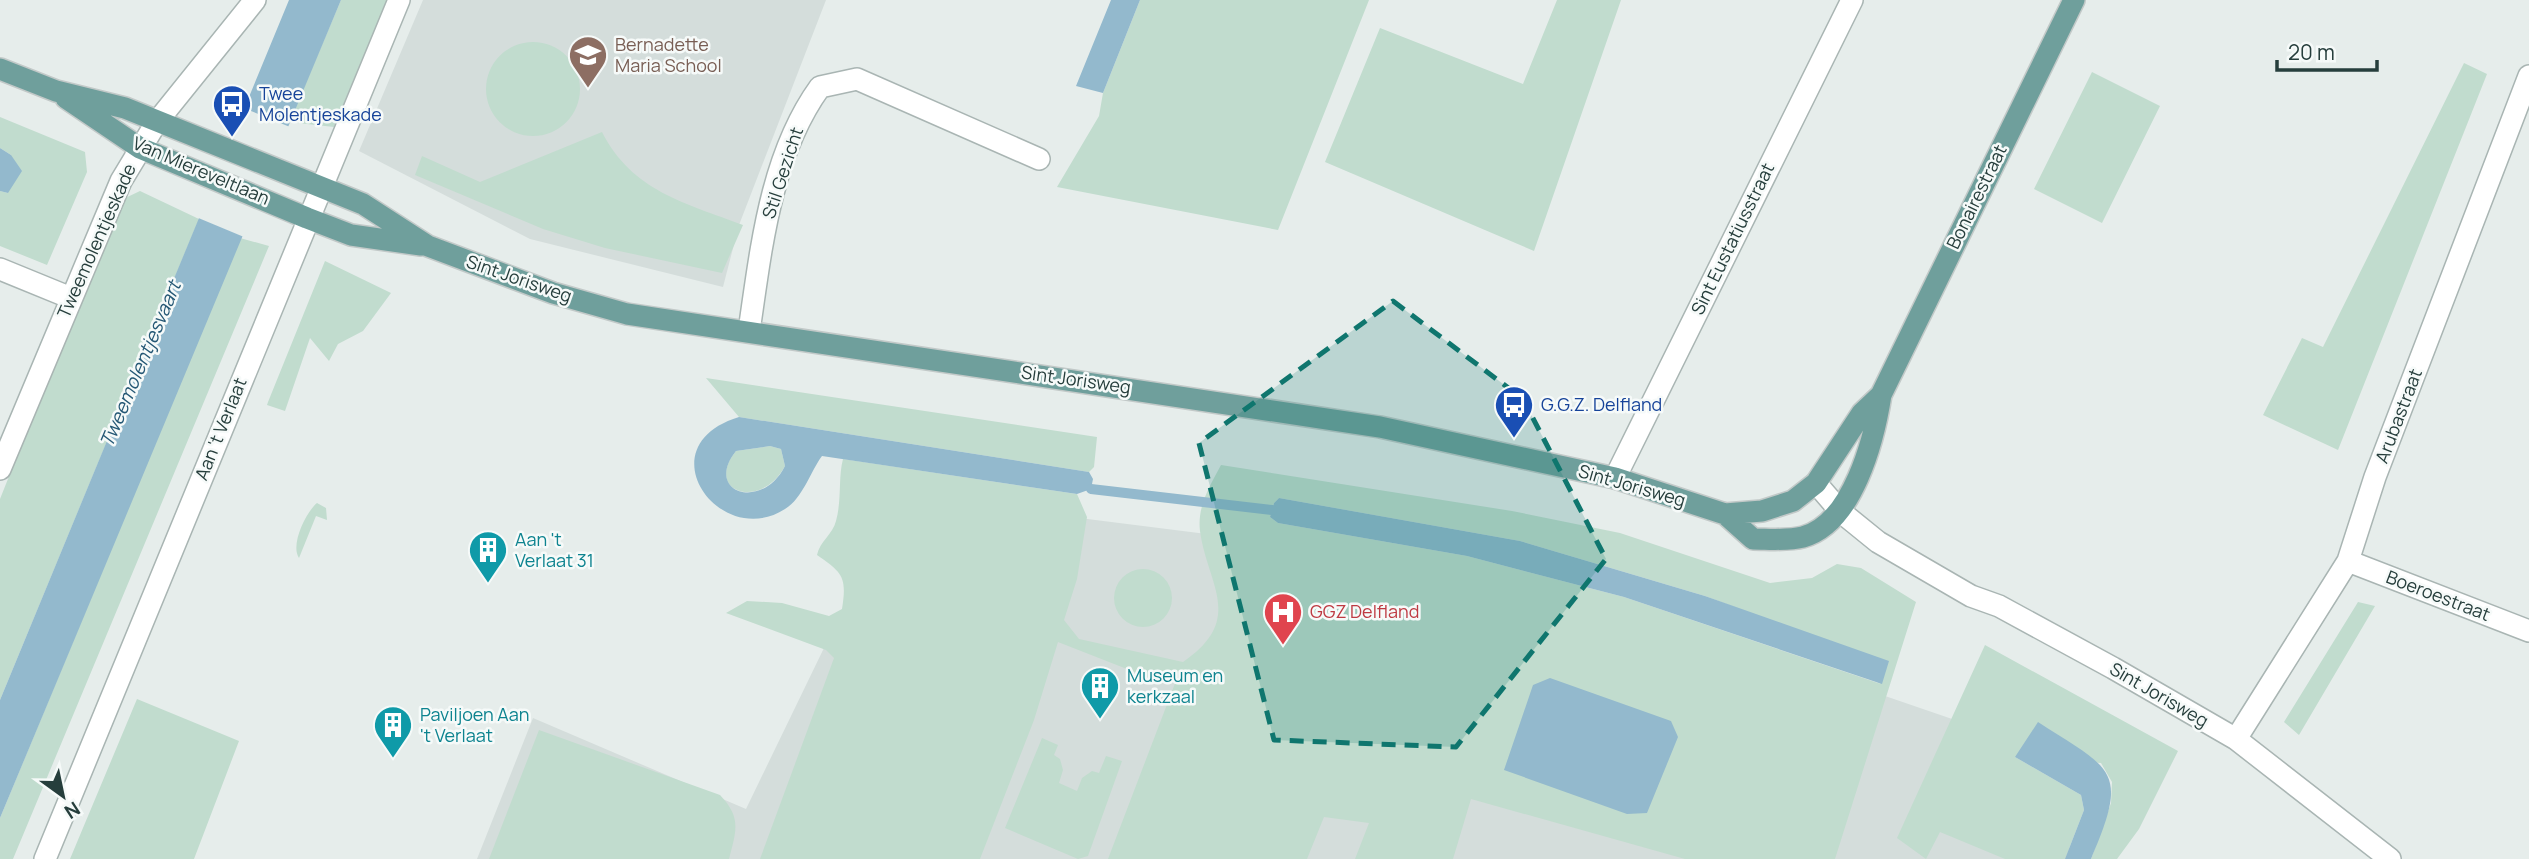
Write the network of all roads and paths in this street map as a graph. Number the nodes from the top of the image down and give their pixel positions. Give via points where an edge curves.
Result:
1 (255, 0) edge
2 (399, 0) edge
3 (1852, 0) edge
4 (2074, 0) edge
5 (0, 69) edge
6 (2527, 85) edge
7 (56, 91) junction
8 (156, 122) junction
9 (140, 148) junction
10 (1039, 159) dead end
11 (289, 176) joint
12 (320, 188) junction
13 (277, 203) joint
14 (307, 218) junction
15 (428, 246) junction
16 (0, 269) edge
17 (71, 298) junction
18 (749, 331) junction
19 (1881, 395) junction
20 (0, 469) edge
21 (1615, 478) junction
22 (1816, 483) junction
23 (1841, 512) junction
24 (1725, 514) junction
25 (2348, 561) junction
26 (2529, 631) edge
27 (2236, 739) junction
28 (45, 859) edge
29 (2390, 859) edge

1 - 8 street, Tweemolentjeskade
2 - 12 street, Aan 't Verlaat
3 - 21 street, Sint Eustatiusstraat
4 - 19 main road, Bonairestraat
5 - 7 main road, Van Miereveltlaan
6 - 25 street, Arubastraat via 2375,477
7 - 8 main road, Van Miereveltlaan via 125,108
7 - 9 main road, Van Miereveltlaan
8 - 9 street, Tweemolentjeskade
8 - 11 main road, Van Miereveltlaan
9 - 13 main road, Van Miereveltlaan
9 - 17 street, Tweemolentjeskade
10 - 18 street, Stil Gezicht via 857,79 820,88 806,106 787,152 760,247
11 - 12 main road, Sint Jorisweg
12 - 14 street, Aan 't Verlaat
12 - 15 main road, Sint Jorisweg via 363,204
13 - 14 main road, Sint Jorisweg
14 - 15 main road, Sint Jorisweg via 351,235
14 - 28 street, Aan 't Verlaat
15 - 18 main road, Sint Jorisweg via 553,293 627,314
16 - 17 street
17 - 20 street, Tweemolentjeskade
18 - 21 main road, Sint Jorisweg via 1380,427
19 - 22 main road, Bonairestraat via 1862,413
19 - 23 main road, Bonairestraat via 1875,438
21 - 24 main road, Sint Jorisweg
22 - 23 street, Sint Jorisweg
22 - 24 main road, Sint Jorisweg via 1793,501 1762,511
23 - 24 main road, Sint Jorisweg via 1804,537 1753,539
23 - 27 street, Sint Jorisweg via 1878,542 1971,596 1999,606
25 - 26 street, Boeroestraat
25 - 27 street, Arubastraat
27 - 29 street, Sint Jorisweg

